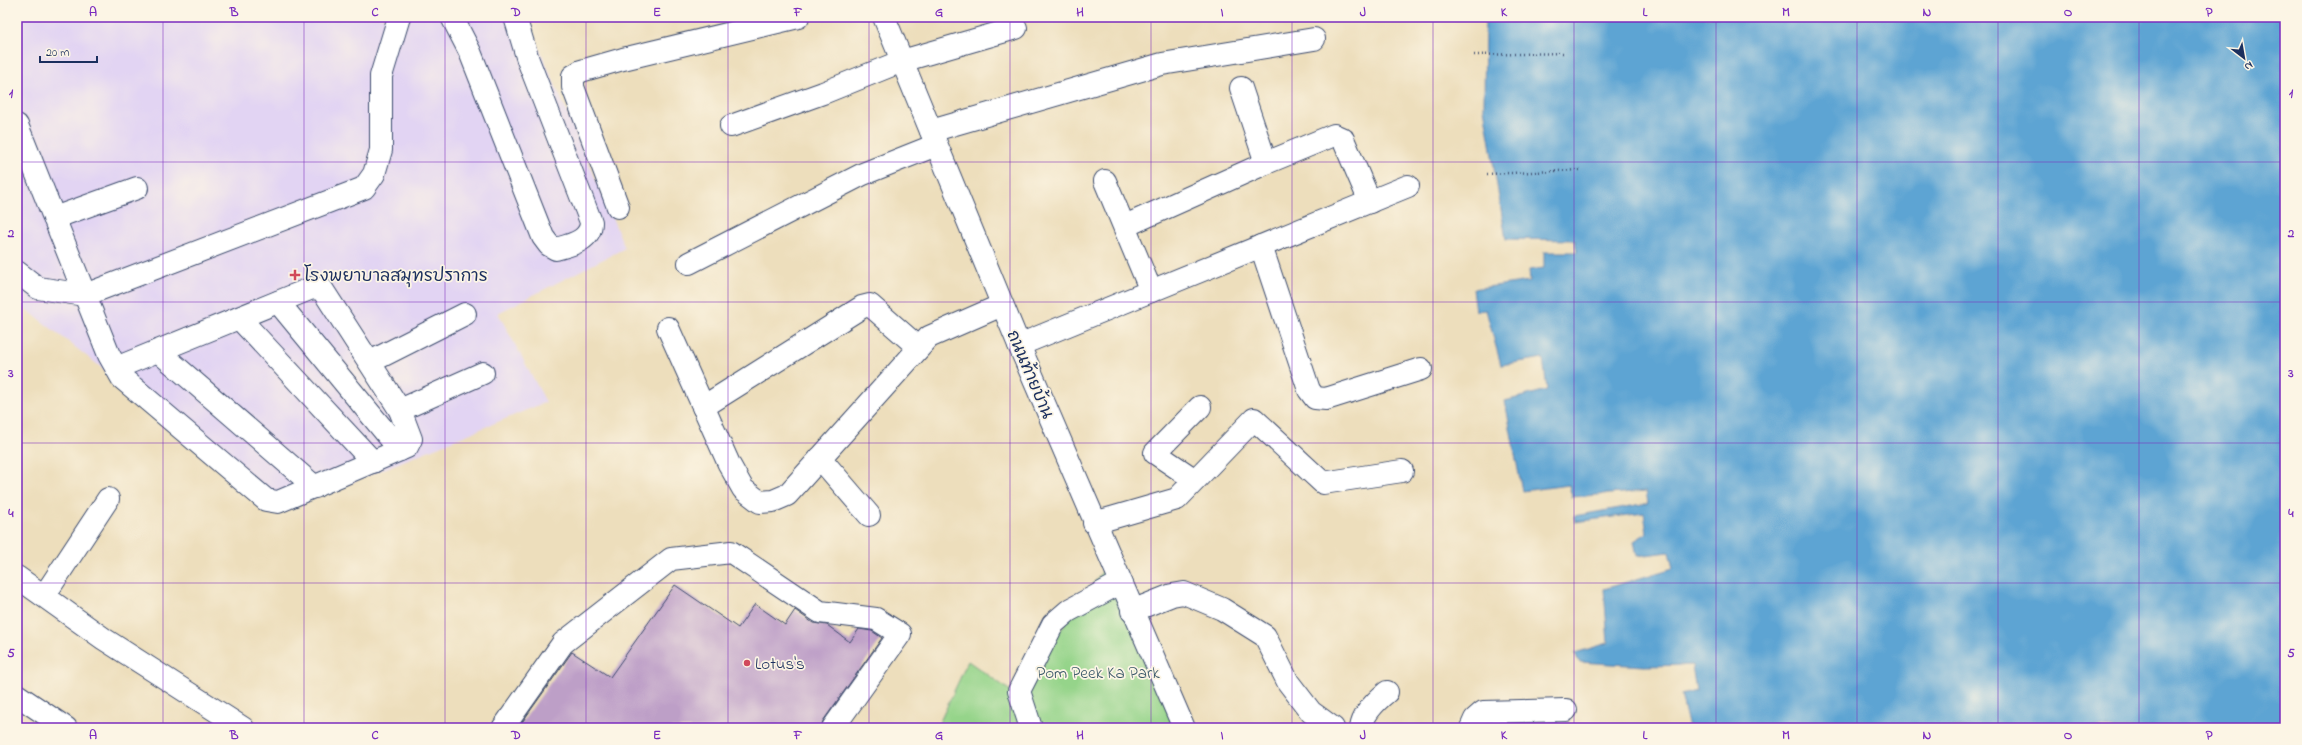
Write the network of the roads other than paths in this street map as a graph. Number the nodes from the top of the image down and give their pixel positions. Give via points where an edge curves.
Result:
1 (399, 17) edge
2 (452, 17) edge
3 (515, 17) edge
4 (798, 17) edge
5 (884, 17) edge
6 (1016, 28) dead end
7 (1314, 39) dead end
8 (902, 61) junction
9 (1241, 88) dead end
10 (17, 126) edge
11 (731, 126) dead end
12 (934, 138) junction
13 (1266, 163) junction
14 (1105, 181) dead end
15 (1408, 186) dead end
16 (138, 188) dead end
17 (1370, 202) junction
18 (618, 207) dead end
19 (54, 218) junction
20 (1125, 226) junction
21 (1260, 246) junction
22 (689, 263) dead end
23 (17, 272) edge
24 (1151, 291) junction
25 (85, 295) junction
26 (278, 302) junction
27 (1002, 305) junction
28 (465, 314) dead end
29 (239, 318) junction
30 (668, 328) dead end
31 (1019, 345) junction
32 (918, 346) junction
33 (158, 351) junction
34 (370, 362) junction
35 (116, 368) junction
36 (1421, 370) dead end
37 (483, 374) dead end
38 (703, 407) junction
39 (1200, 407) dead end
40 (400, 410) junction
41 (400, 450) junction
42 (820, 458) junction
43 (373, 462) junction
44 (1402, 471) dead end
45 (1195, 480) junction
46 (315, 487) junction
47 (108, 499) dead end
48 (869, 515) dead end
49 (1094, 523) junction
50 (17, 577) edge
51 (1120, 583) junction
52 (44, 596) junction
53 (1132, 611) junction
54 (1387, 692) dead end
55 (17, 695) edge
56 (1566, 710) dead end
57 (66, 728) edge
58 (243, 728) edge
59 (503, 728) edge
60 (833, 728) edge
61 (1031, 728) edge
62 (1184, 728) edge
63 (1333, 728) edge
64 (1361, 728) edge
65 (1471, 728) edge

1 - 25 street via 381,76 381,150 374,174 364,188
2 - 3 street via 470,52 543,236 549,245 556,249 585,238 591,222 528,60
4 - 18 street via 616,61 581,71 573,76 573,87
5 - 8 street, ถนนท้ายบ้าน
6 - 8 street
7 - 12 street via 1162,64
8 - 11 street
8 - 12 street, ถนนท้ายบ้าน
9 - 13 street
10 - 19 street
12 - 22 street
12 - 27 street, ถนนท้ายบ้าน
13 - 17 street via 1334,135 1340,136
13 - 20 street
14 - 20 street
15 - 17 street
16 - 19 street
17 - 21 street
19 - 25 street
20 - 24 street
21 - 24 street
21 - 36 street via 1309,390 1315,398 1326,399
23 - 25 street via 38,288
24 - 31 street
25 - 35 street
26 - 29 street
26 - 34 street via 312,288 322,289
26 - 41 street
27 - 31 street, ถนนท้ายบ้าน
27 - 32 street via 929,337
28 - 34 street
29 - 33 street
29 - 43 street
30 - 38 street
31 - 49 street, ถนนท้ายบ้าน
32 - 38 street via 870,305 862,307
32 - 42 street
33 - 35 street
33 - 46 street
34 - 40 street
35 - 46 street via 122,378 266,500 278,502
37 - 40 street
38 - 42 street via 743,489 760,502 773,501 787,495
39 - 45 street via 1155,453
40 - 41 street via 411,438 407,447
41 - 43 street
42 - 48 street
43 - 46 street
44 - 45 street via 1323,483 1254,419
45 - 49 street via 1176,499
47 - 52 street
49 - 51 street, ถนนท้ายบ้าน
50 - 52 street
51 - 53 street, ถนนท้ายบ้าน
51 - 61 street via 1068,611 1053,624 1019,692
52 - 58 street
53 - 62 street, ถนนท้ายบ้าน
53 - 63 street via 1172,595 1184,594 1222,609 1265,636 1288,682 1311,712
54 - 64 street via 1376,701 1362,722
55 - 57 street
56 - 65 street via 1483,712 1475,719
59 - 60 street via 563,643 671,559 732,552 820,612 876,619 900,634

